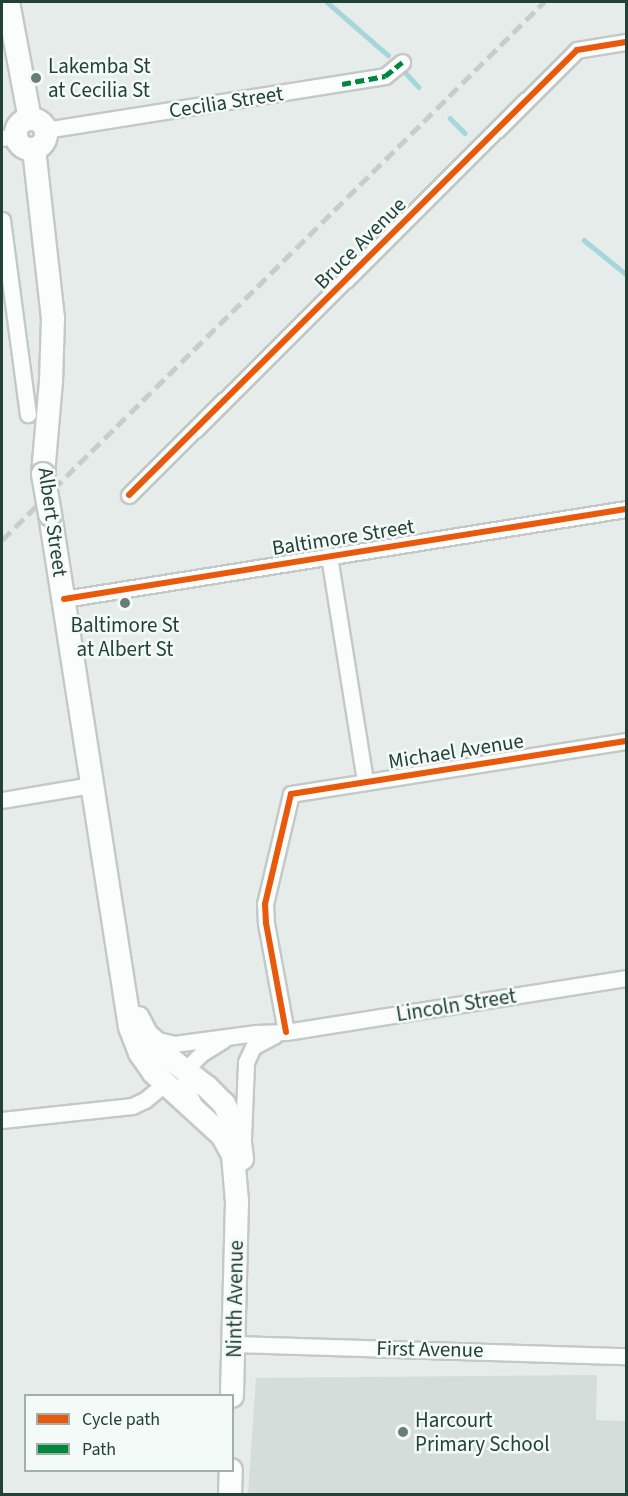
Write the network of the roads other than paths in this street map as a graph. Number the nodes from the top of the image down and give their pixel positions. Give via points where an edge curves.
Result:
1 (8, 2) edge
2 (627, 42) edge
3 (402, 62) dead end
4 (25, 135) edge
5 (2, 220) edge
6 (28, 414) dead end
7 (129, 495) dead end
8 (627, 509) edge
9 (329, 556) junction
10 (64, 599) junction
11 (627, 741) edge
12 (365, 782) junction
13 (92, 785) junction
14 (2, 800) edge
15 (115, 929) junction
16 (627, 978) edge
17 (140, 1022) junction
18 (286, 1032) junction
19 (227, 1037) junction
20 (185, 1070) junction
21 (164, 1084) junction
22 (2, 1120) edge
23 (212, 1126) junction
24 (243, 1151) junction
25 (237, 1202) junction
26 (234, 1344) junction
27 (627, 1356) edge
28 (232, 1394) edge
29 (231, 1472) edge
30 (230, 1494) edge

1 - 4 main road, Albert Street
2 - 7 street, Bruce Avenue via 577,50
3 - 4 street, Cecilia Street via 385,76
4 - 10 main road, Albert Street, bridge via 52,318 43,474
5 - 6 street
8 - 9 street, Baltimore Street
9 - 10 street, Baltimore Street
9 - 12 street
10 - 13 main road, Albert Street
11 - 12 street, Michael Avenue
12 - 18 street, Michael Avenue via 291,794 265,904
13 - 14 street
13 - 15 main road, Albert Street
15 - 17 main road, Albert Street
15 - 21 main road, Albert Street via 132,1034 146,1063
16 - 18 street, Lincoln Street
17 - 19 street, Lincoln Street via 158,1040 167,1043
17 - 20 main road, Albert Street via 160,1051
18 - 19 street, Lincoln Street
18 - 24 street, Lincoln Street via 258,1042 248,1054 244,1072
19 - 20 street, Lincoln Street
20 - 23 street via 184,1088
20 - 24 main road, Albert Street via 224,1104 240,1134
21 - 22 street via 132,1106
21 - 23 main road, Albert Street
23 - 25 main road, Albert Street via 233,1155
24 - 25 main road, Albert Street
25 - 26 main road, Ninth Avenue
26 - 27 street, First Avenue
26 - 28 main road, Ninth Avenue
29 - 30 main road

